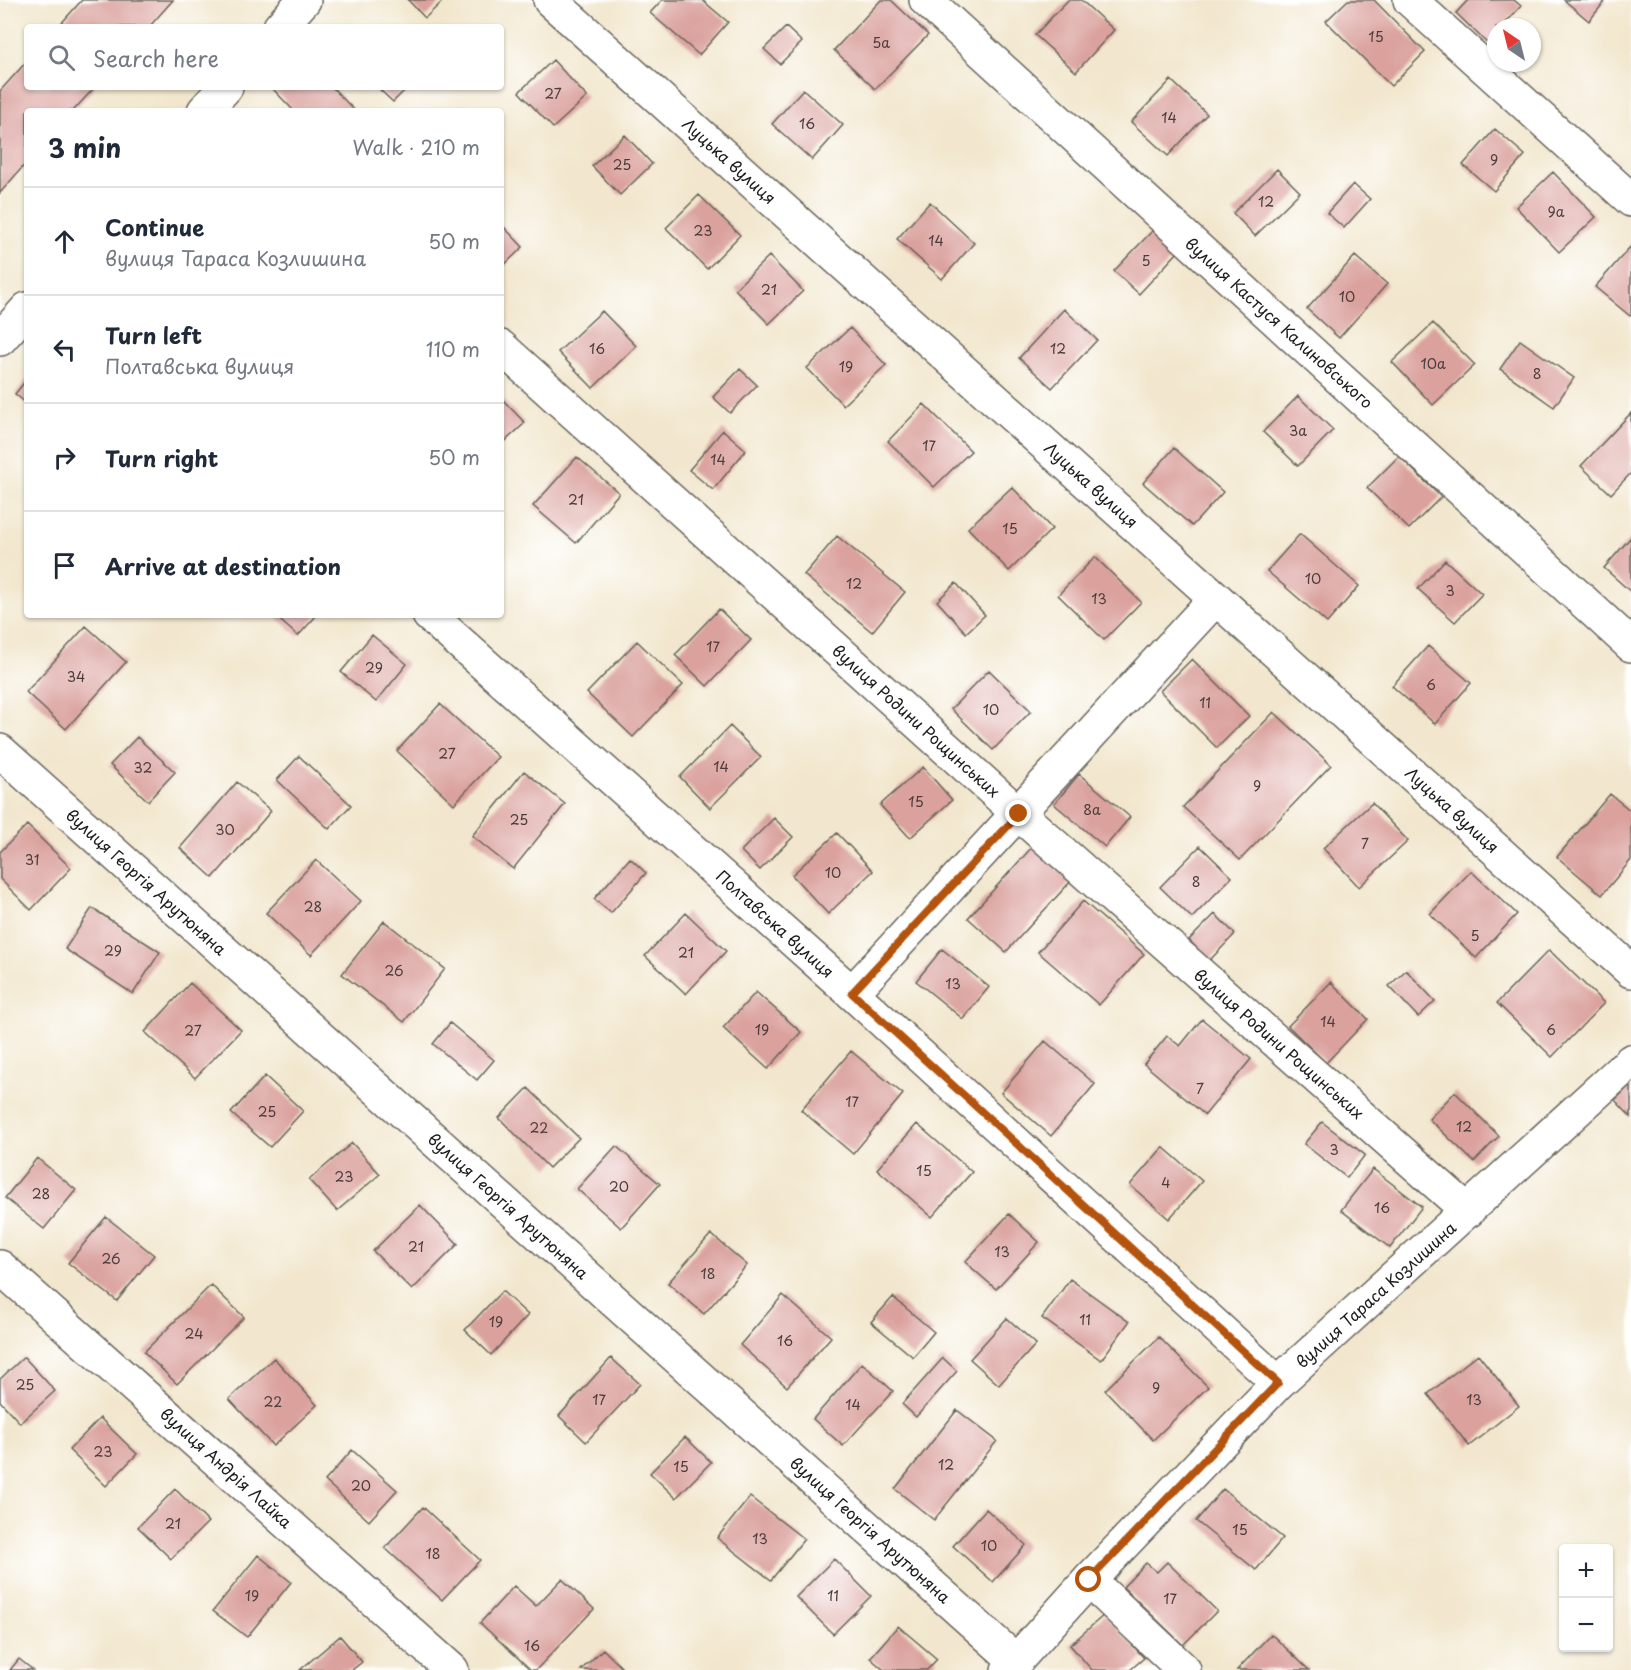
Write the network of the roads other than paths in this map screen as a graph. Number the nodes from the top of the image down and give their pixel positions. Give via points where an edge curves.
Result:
1 (304, 0) edge
2 (550, 0) edge
3 (926, 0) edge
4 (1410, 0) edge
5 (282, 24) edge
6 (1631, 200) edge
7 (24, 312) edge
8 (0, 339) edge
9 (504, 350) edge
10 (1216, 598) junction
11 (432, 618) edge
12 (1631, 645) edge
13 (0, 751) edge
14 (1019, 814) junction
15 (1631, 970) edge
16 (852, 993) junction
17 (1631, 1061) edge
18 (1468, 1211) junction
19 (0, 1267) edge
20 (1278, 1383) junction
21 (1089, 1580) junction
22 (1012, 1665) edge
23 (452, 1670) edge
24 (1184, 1670) edge

1 - 5 street
2 - 10 street, Луцька вулиця
3 - 12 street, вулиця Кастуся Калиновського
4 - 6 street
7 - 8 street
9 - 14 street, вулиця Родини Рощинських
10 - 14 street
10 - 15 street, Луцька вулиця
11 - 16 street, Полтавська вулиця
13 - 22 street, вулиця Георгія Арутюняна
14 - 16 street
14 - 18 street, вулиця Родини Рощинських
16 - 20 street, Полтавська вулиця
17 - 18 street, вулиця Тараса Козлишина
18 - 20 street, вулиця Тараса Козлишина
19 - 23 street, вулиця Андрія Лайка
20 - 21 street, вулиця Тараса Козлишина
21 - 22 street, вулиця Тараса Козлишина
21 - 24 street

